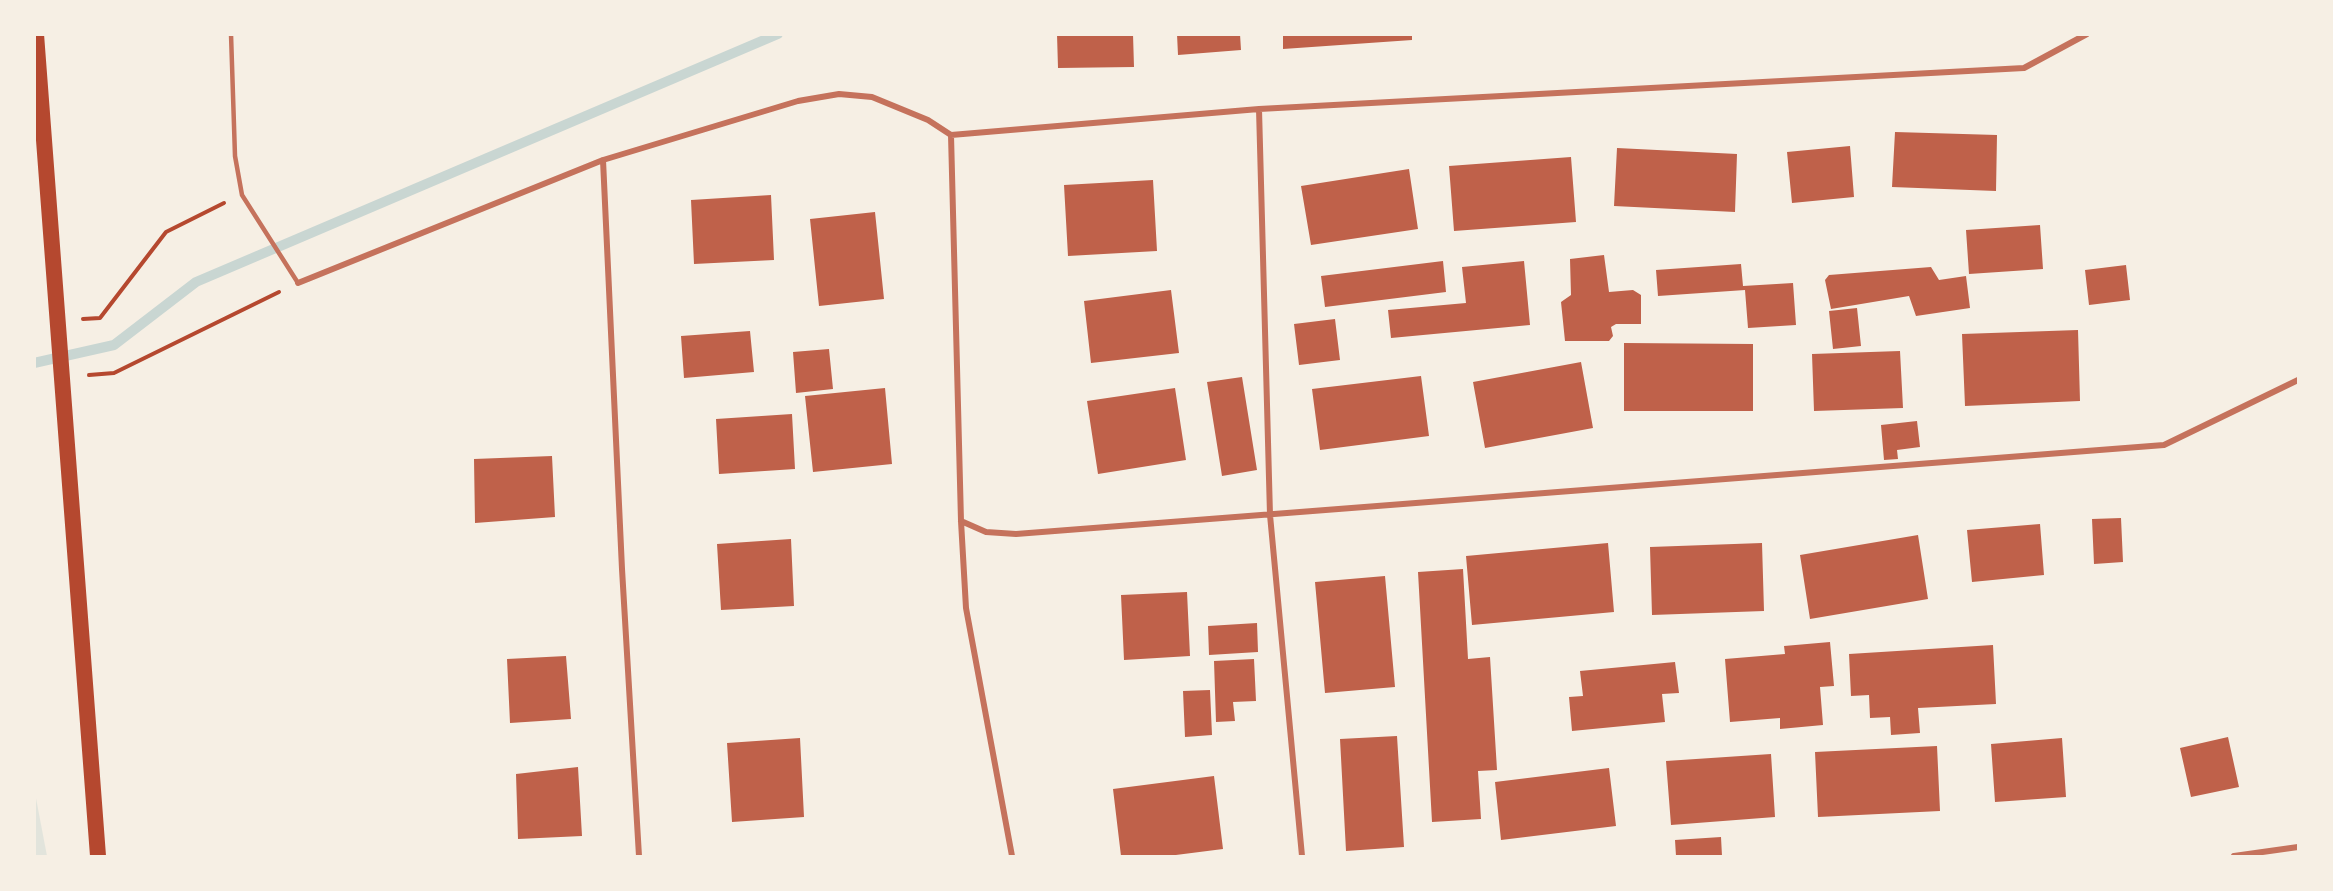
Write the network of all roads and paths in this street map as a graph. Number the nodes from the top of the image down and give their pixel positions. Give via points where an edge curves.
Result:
1 (36, 34) edge
2 (231, 34) edge
3 (2087, 34) edge
4 (1259, 109) junction
5 (951, 135) junction
6 (603, 160) junction
7 (242, 195) junction
8 (298, 283) junction
9 (78, 319) dead end
10 (80, 376) dead end
11 (2298, 380) edge
12 (1270, 515) junction
13 (961, 521) junction
14 (2298, 847) edge
15 (98, 856) edge
16 (639, 856) edge
17 (1012, 856) edge
18 (1302, 856) edge
19 (2234, 856) edge

1 - 15 highway
2 - 7 lane via 235,156
3 - 4 street via 2024,68
4 - 5 street
4 - 12 street
5 - 6 street via 928,120 872,98 838,94 798,101
5 - 13 street
6 - 8 street
6 - 16 street
7 - 8 lane
7 - 9 path via 166,231 100,318
8 - 10 path via 114,373
11 - 12 street via 2164,445
12 - 13 street via 1016,534 986,532
12 - 18 street
13 - 17 street via 966,608
14 - 19 street

